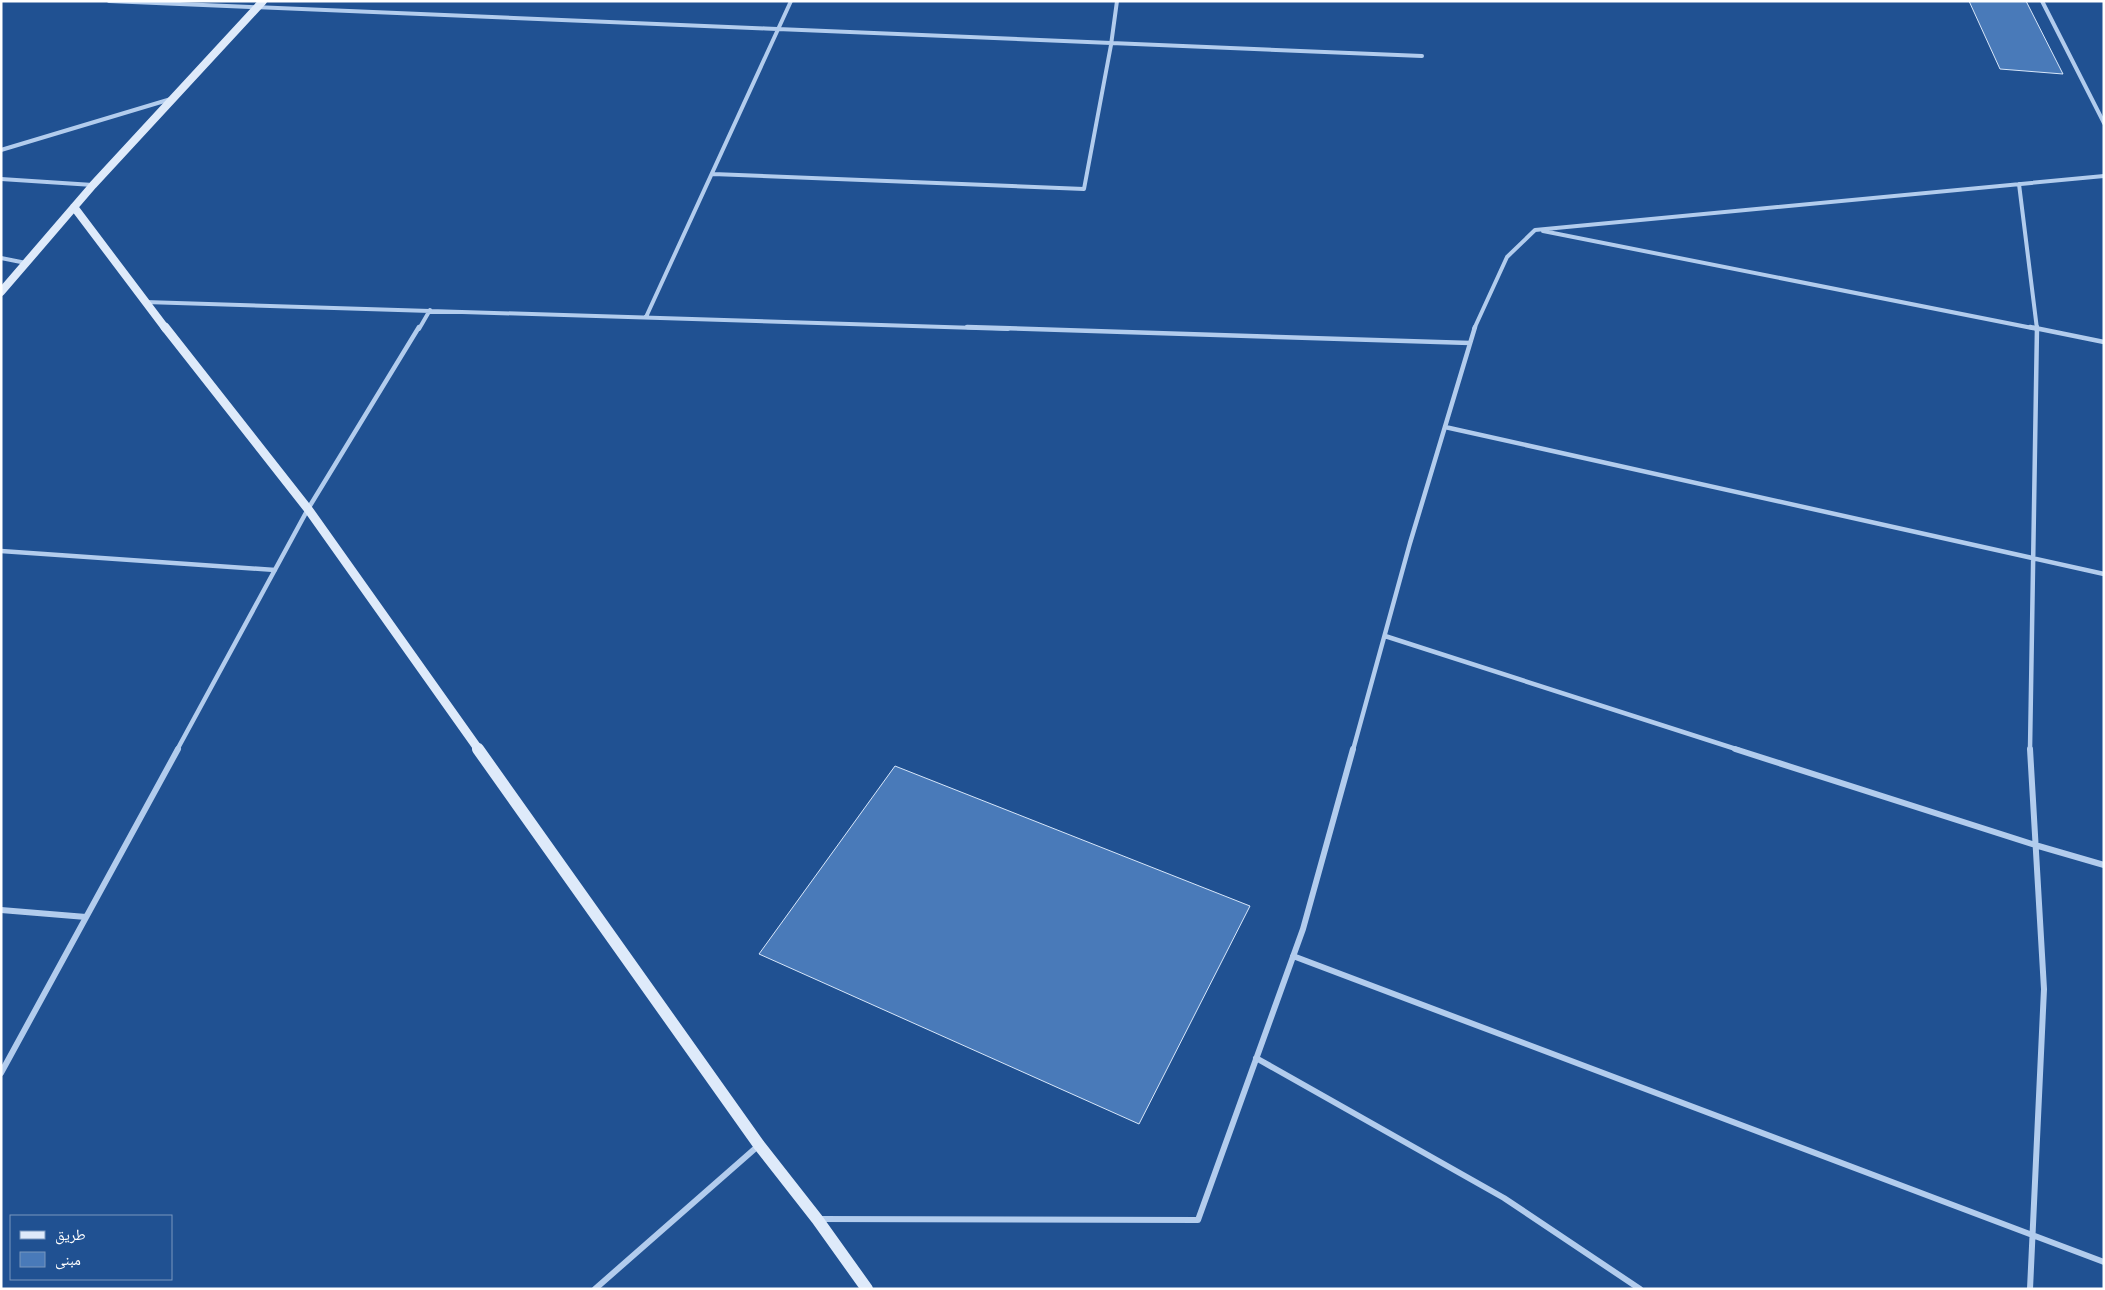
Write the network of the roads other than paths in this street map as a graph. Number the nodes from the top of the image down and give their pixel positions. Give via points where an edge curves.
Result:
1 (109, 1) edge
2 (791, 1) edge
3 (1117, 1) edge
4 (2042, 1) edge
5 (261, 4) edge
6 (780, 30) junction
7 (1111, 45) junction
8 (1422, 56) dead end
9 (171, 99) junction
10 (2104, 123) edge
11 (1, 150) edge
12 (713, 174) junction
13 (2104, 176) edge
14 (1, 179) edge
15 (2019, 184) junction
16 (93, 185) junction
17 (74, 207) junction
18 (1536, 230) junction
19 (1, 258) edge
20 (26, 263) junction
21 (1, 292) edge
22 (145, 302) junction
23 (430, 310) junction
24 (646, 317) junction
25 (2037, 329) junction
26 (2104, 342) edge
27 (1470, 343) junction
28 (1445, 427) junction
29 (308, 509) junction
30 (1, 551) edge
31 (2032, 558) junction
32 (275, 570) junction
33 (2104, 574) edge
34 (1385, 636) junction
35 (2035, 845) junction
36 (2104, 864) edge
37 (1, 910) edge
38 (86, 917) junction
39 (1293, 956) junction
40 (1256, 1058) junction
41 (1, 1073) edge
42 (758, 1145) junction
43 (817, 1219) junction
44 (2033, 1234) junction
45 (2104, 1262) edge
46 (595, 1289) edge
47 (867, 1289) edge
48 (1640, 1289) edge
49 (2030, 1289) edge

1 - 5 street
2 - 6 street
3 - 7 street
4 - 10 street
5 - 6 street
5 - 9 main road
6 - 7 street
6 - 12 street
7 - 8 street
7 - 12 street via 1084,189
9 - 11 street
9 - 16 main road
12 - 24 street
13 - 15 street
14 - 16 street
15 - 18 street
15 - 25 street
16 - 17 main road
17 - 20 main road
17 - 22 main road
18 - 25 street
18 - 27 street via 1507,257 1477,320
19 - 20 street
20 - 21 main road
22 - 23 street
22 - 29 main road
23 - 24 street
23 - 29 street
24 - 27 street
25 - 26 street
25 - 31 street
27 - 28 street
28 - 31 street
28 - 34 street
29 - 32 street
29 - 42 main road
30 - 32 street
31 - 33 street
31 - 35 street via 2029,739
32 - 38 street
34 - 35 street
34 - 39 street
35 - 36 street
35 - 44 street via 2044,989
37 - 38 street
38 - 41 street
39 - 40 street
39 - 44 street
40 - 43 street via 1198,1220
40 - 48 street via 1504,1198
42 - 43 main road
42 - 46 street
43 - 47 main road
44 - 45 street
44 - 49 street

